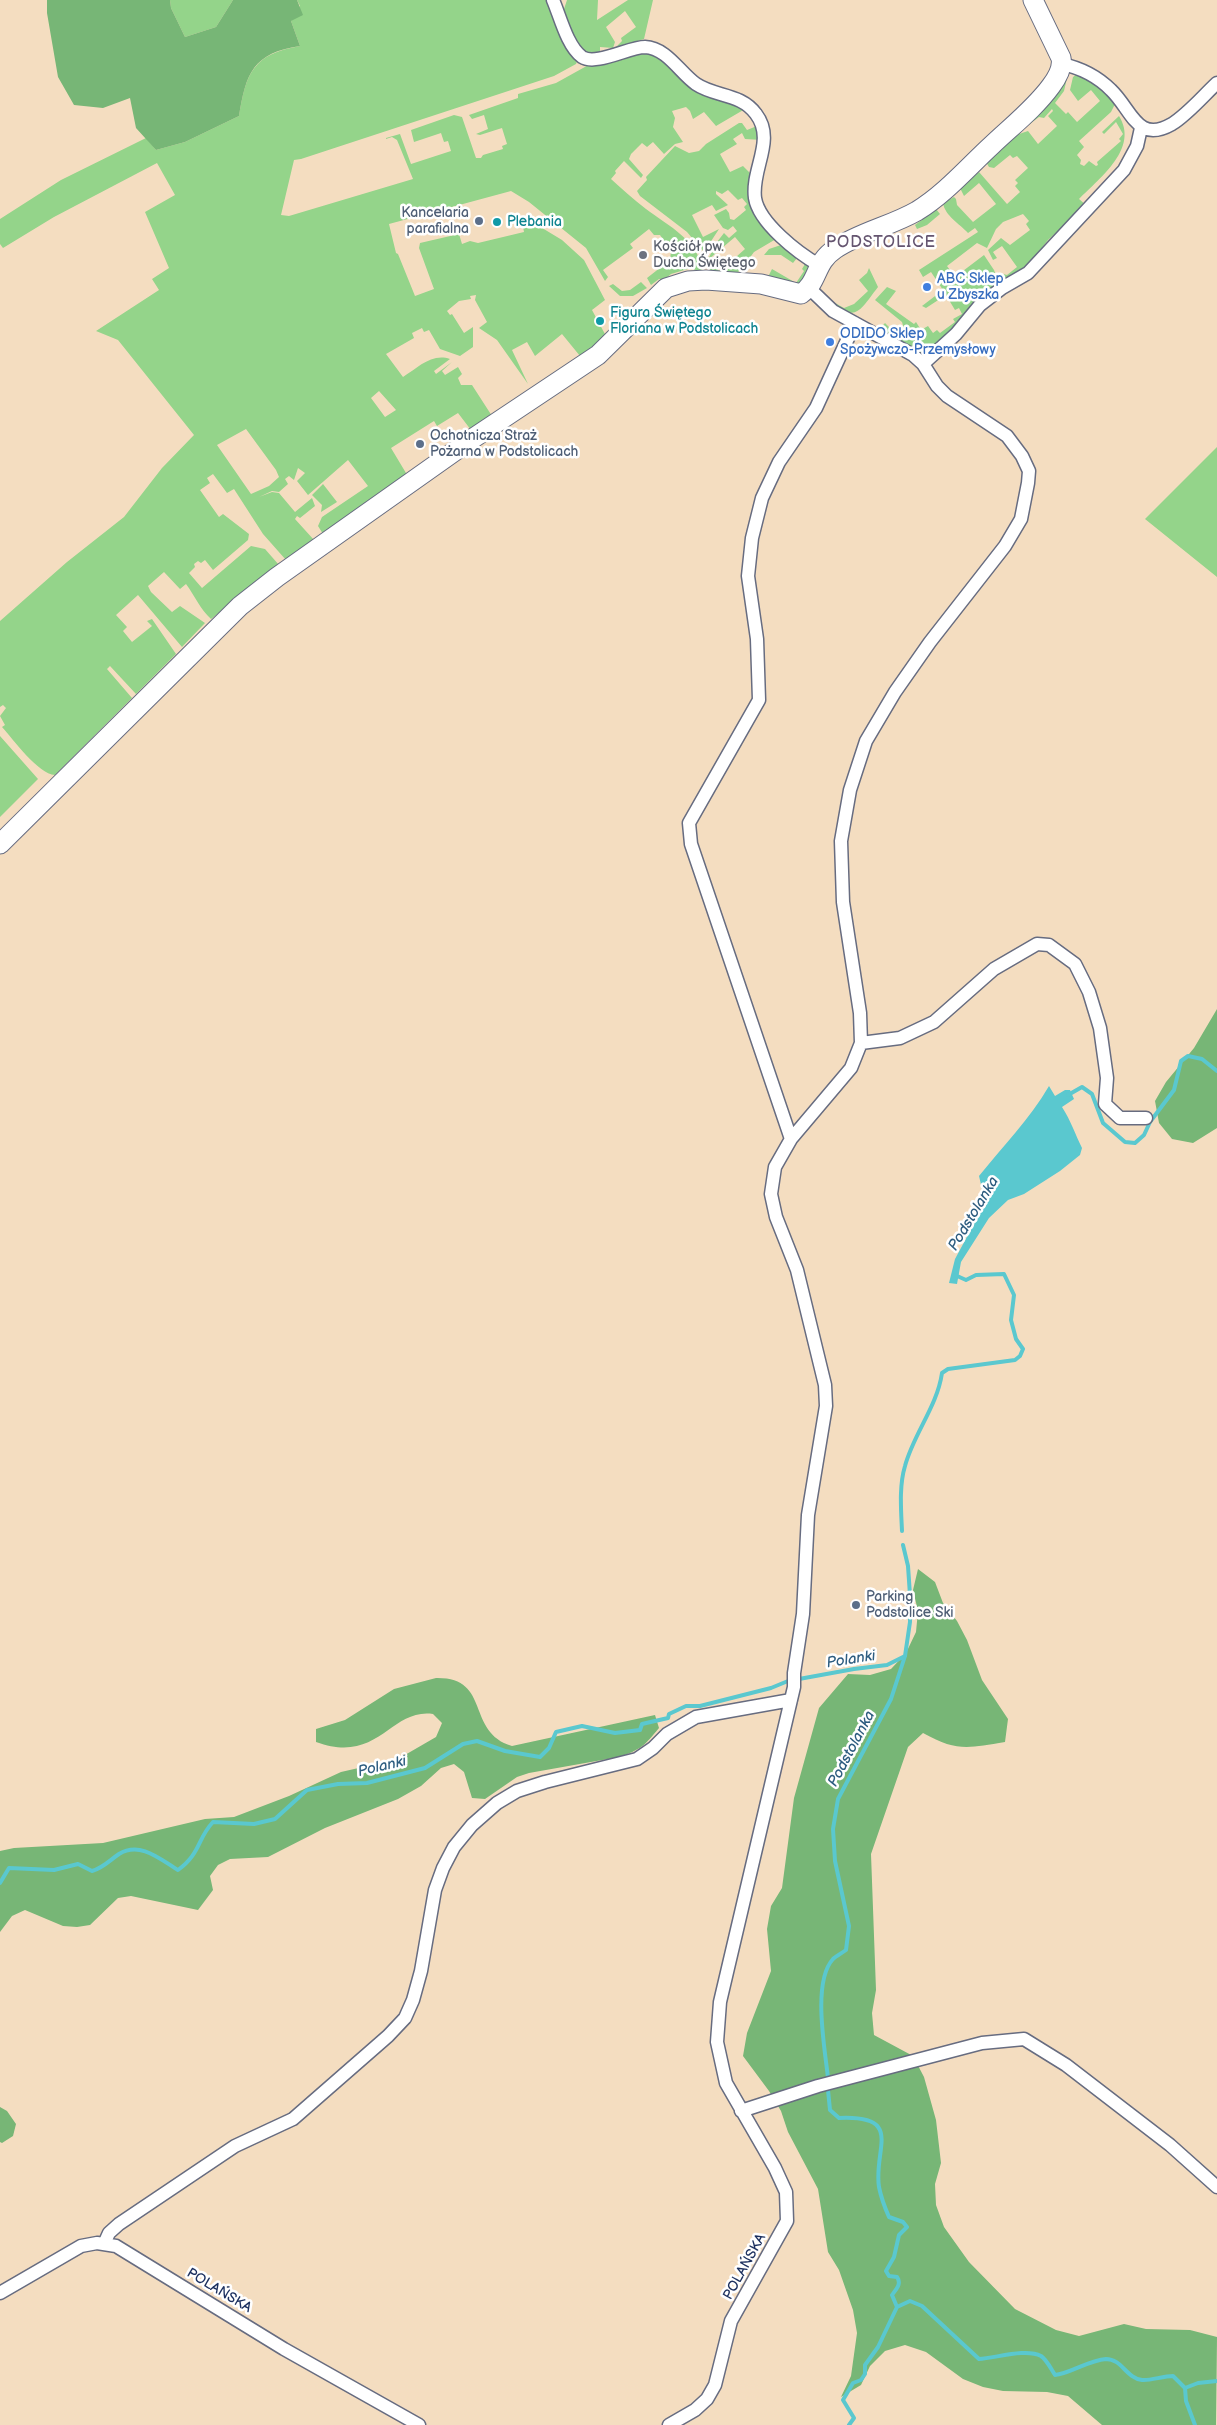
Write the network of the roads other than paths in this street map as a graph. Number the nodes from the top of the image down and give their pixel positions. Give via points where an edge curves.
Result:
1 (553, 0) edge
2 (1032, 0) edge
3 (1062, 64) junction
4 (1217, 83) edge
5 (1141, 128) junction
6 (818, 265) junction
7 (808, 288) junction
8 (855, 322) junction
9 (923, 364) junction
10 (0, 844) edge
11 (861, 1043) junction
12 (1146, 1118) dead end
13 (791, 1139) junction
14 (791, 1700) junction
15 (741, 2111) junction
16 (1217, 2187) edge
17 (104, 2244) junction
18 (0, 2293) edge
19 (419, 2425) edge
20 (669, 2425) edge

1 - 6 street via 570,41 586,59 651,48 670,60 698,86 751,107 764,131 755,190 757,205 784,240
2 - 3 street
3 - 5 street via 1082,69 1112,91
3 - 6 street via 1047,90 934,198 902,219 835,249
4 - 5 street via 1173,123 1156,131
5 - 9 street via 1137,146 1124,170 1028,273 980,305 956,334
6 - 7 street
7 - 8 street via 833,311
7 - 10 street via 799,294 761,284 706,280 688,281 666,288 598,355 472,439 240,606
8 - 9 street
8 - 13 street via 816,408 778,462 762,498 752,538 748,576 757,639 759,700 689,823 691,844
9 - 11 street via 947,396 1006,436 1022,456 1029,471 1028,483 1021,519 1005,546 964,596 895,692 866,741 850,790 841,841 843,902 860,1013
11 - 12 street via 900,1038 934,1022 994,969 1037,944 1049,945 1075,964 1089,992 1100,1028 1107,1078 1105,1104 1120,1118
11 - 13 street, POLAŃSKA via 851,1068
13 - 14 street, POLAŃSKA via 775,1167 771,1194 776,1217 797,1270 825,1385 826,1406 808,1514 803,1614
14 - 15 street, POLAŃSKA via 717,2024 717,2042 726,2083
14 - 17 street via 696,1718 667,1734 636,1759 545,1782 517,1791 498,1802 472,1825 454,1847 443,1868 435,1890 414,2000 405,2018 293,2119 235,2146 184,2178 119,2224 109,2233
15 - 16 street via 818,2086 963,2048 1024,2039 1066,2065 1170,2145
15 - 20 street, POLAŃSKA via 786,2192 787,2221 731,2321 714,2385 707,2399
17 - 18 street, POLAŃSKA via 82,2246
17 - 19 street, POLAŃSKA via 116,2246 284,2349

